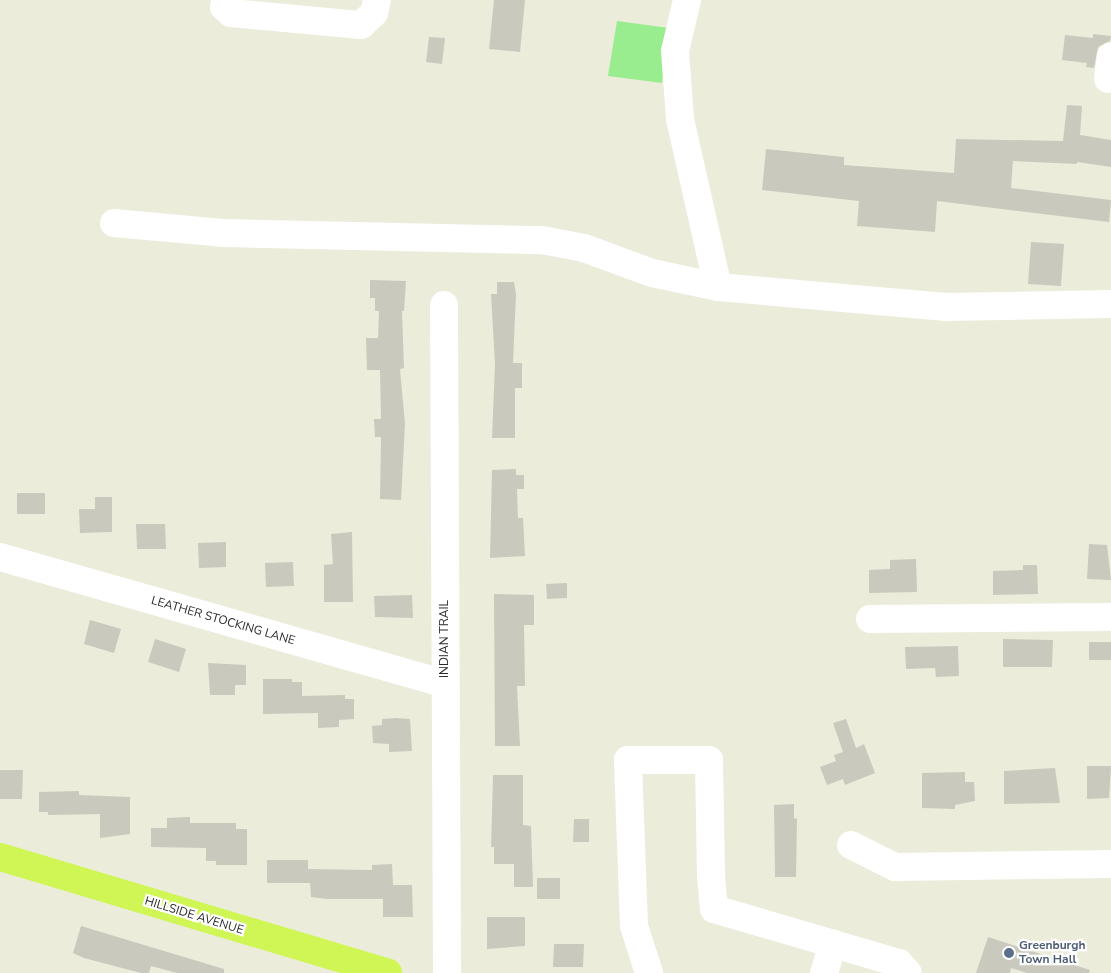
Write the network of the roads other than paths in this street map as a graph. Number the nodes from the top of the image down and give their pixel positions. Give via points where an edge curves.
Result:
1 (226, 0) edge
2 (377, 0) edge
3 (687, 0) edge
4 (114, 223) dead end
5 (718, 288) junction
6 (1111, 304) edge
7 (444, 305) dead end
8 (0, 557) edge
9 (870, 618) dead end
10 (1111, 618) edge
11 (445, 684) junction
12 (852, 845) dead end
13 (0, 857) edge
14 (1111, 864) edge
15 (833, 943) junction
16 (352, 968) edge
17 (388, 973) edge
18 (447, 973) edge
19 (649, 973) edge
20 (824, 973) edge
21 (908, 973) edge

1 - 2 street via 224,7 231,13 362,25 374,13
3 - 5 street via 675,51 680,119
4 - 5 street via 223,233 542,240 584,248 652,273
5 - 6 street via 946,307
7 - 11 street, INDIAN TRAIL
8 - 11 street, LEATHER STOCKING LANE
9 - 10 street
11 - 18 street, INDIAN TRAIL
12 - 14 street via 895,866
13 - 16 main road, HILLSIDE AVENUE
15 - 19 street via 714,909 710,876 709,760 628,760 634,926
15 - 20 street
15 - 21 street via 899,963
16 - 17 main road, HILLSIDE AVENUE

